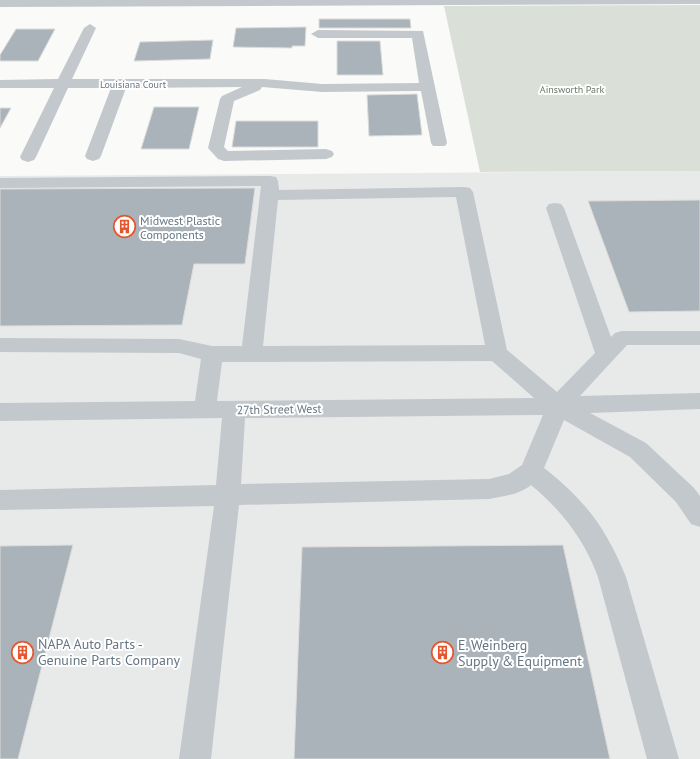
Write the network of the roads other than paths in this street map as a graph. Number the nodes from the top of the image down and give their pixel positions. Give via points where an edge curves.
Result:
1 (672, 0) edge
2 (700, 0) edge
3 (132, 1) edge
4 (404, 1) edge
5 (0, 3) edge
6 (90, 28) dead end
7 (318, 34) dead end
8 (265, 83) junction
9 (0, 84) edge
10 (64, 84) junction
11 (120, 84) junction
12 (427, 87) junction
13 (439, 143) dead end
14 (326, 154) dead end
15 (93, 156) dead end
16 (28, 157) dead end
17 (0, 183) edge
18 (270, 195) junction
19 (555, 208) dead end
20 (700, 338) edge
21 (0, 345) edge
22 (212, 354) junction
23 (252, 354) junction
24 (497, 354) junction
25 (606, 354) junction
26 (700, 401) edge
27 (558, 406) junction
28 (205, 410) junction
29 (234, 410) junction
30 (0, 412) edge
31 (531, 471) junction
32 (228, 496) junction
33 (0, 500) edge
34 (700, 516) edge
35 (195, 759) edge
36 (663, 759) edge

1 - 2 street
1 - 4 street
3 - 4 street
3 - 5 street
6 - 10 street
7 - 12 street via 418,34
8 - 11 street, Louisiana Court
8 - 12 street, Louisiana Court via 322,88
8 - 14 street via 227,99 216,148 224,156
9 - 10 street, Louisiana Court
10 - 11 street, Louisiana Court
10 - 16 street
11 - 15 street
12 - 13 street
17 - 18 street via 270,181
18 - 23 street
18 - 24 street via 464,192
19 - 25 street
20 - 25 street via 622,338
21 - 22 street via 179,346
22 - 23 street
22 - 28 street
23 - 24 street
24 - 27 street
25 - 27 street
26 - 27 street, 27th Street West
27 - 29 street, 27th Street West
27 - 31 street
27 - 34 street via 638,450 685,495
28 - 29 street, 27th Street West
28 - 30 street, 27th Street West
29 - 32 street
31 - 32 street via 516,483 490,489
31 - 36 street via 576,510 604,553
32 - 33 street
32 - 35 street

